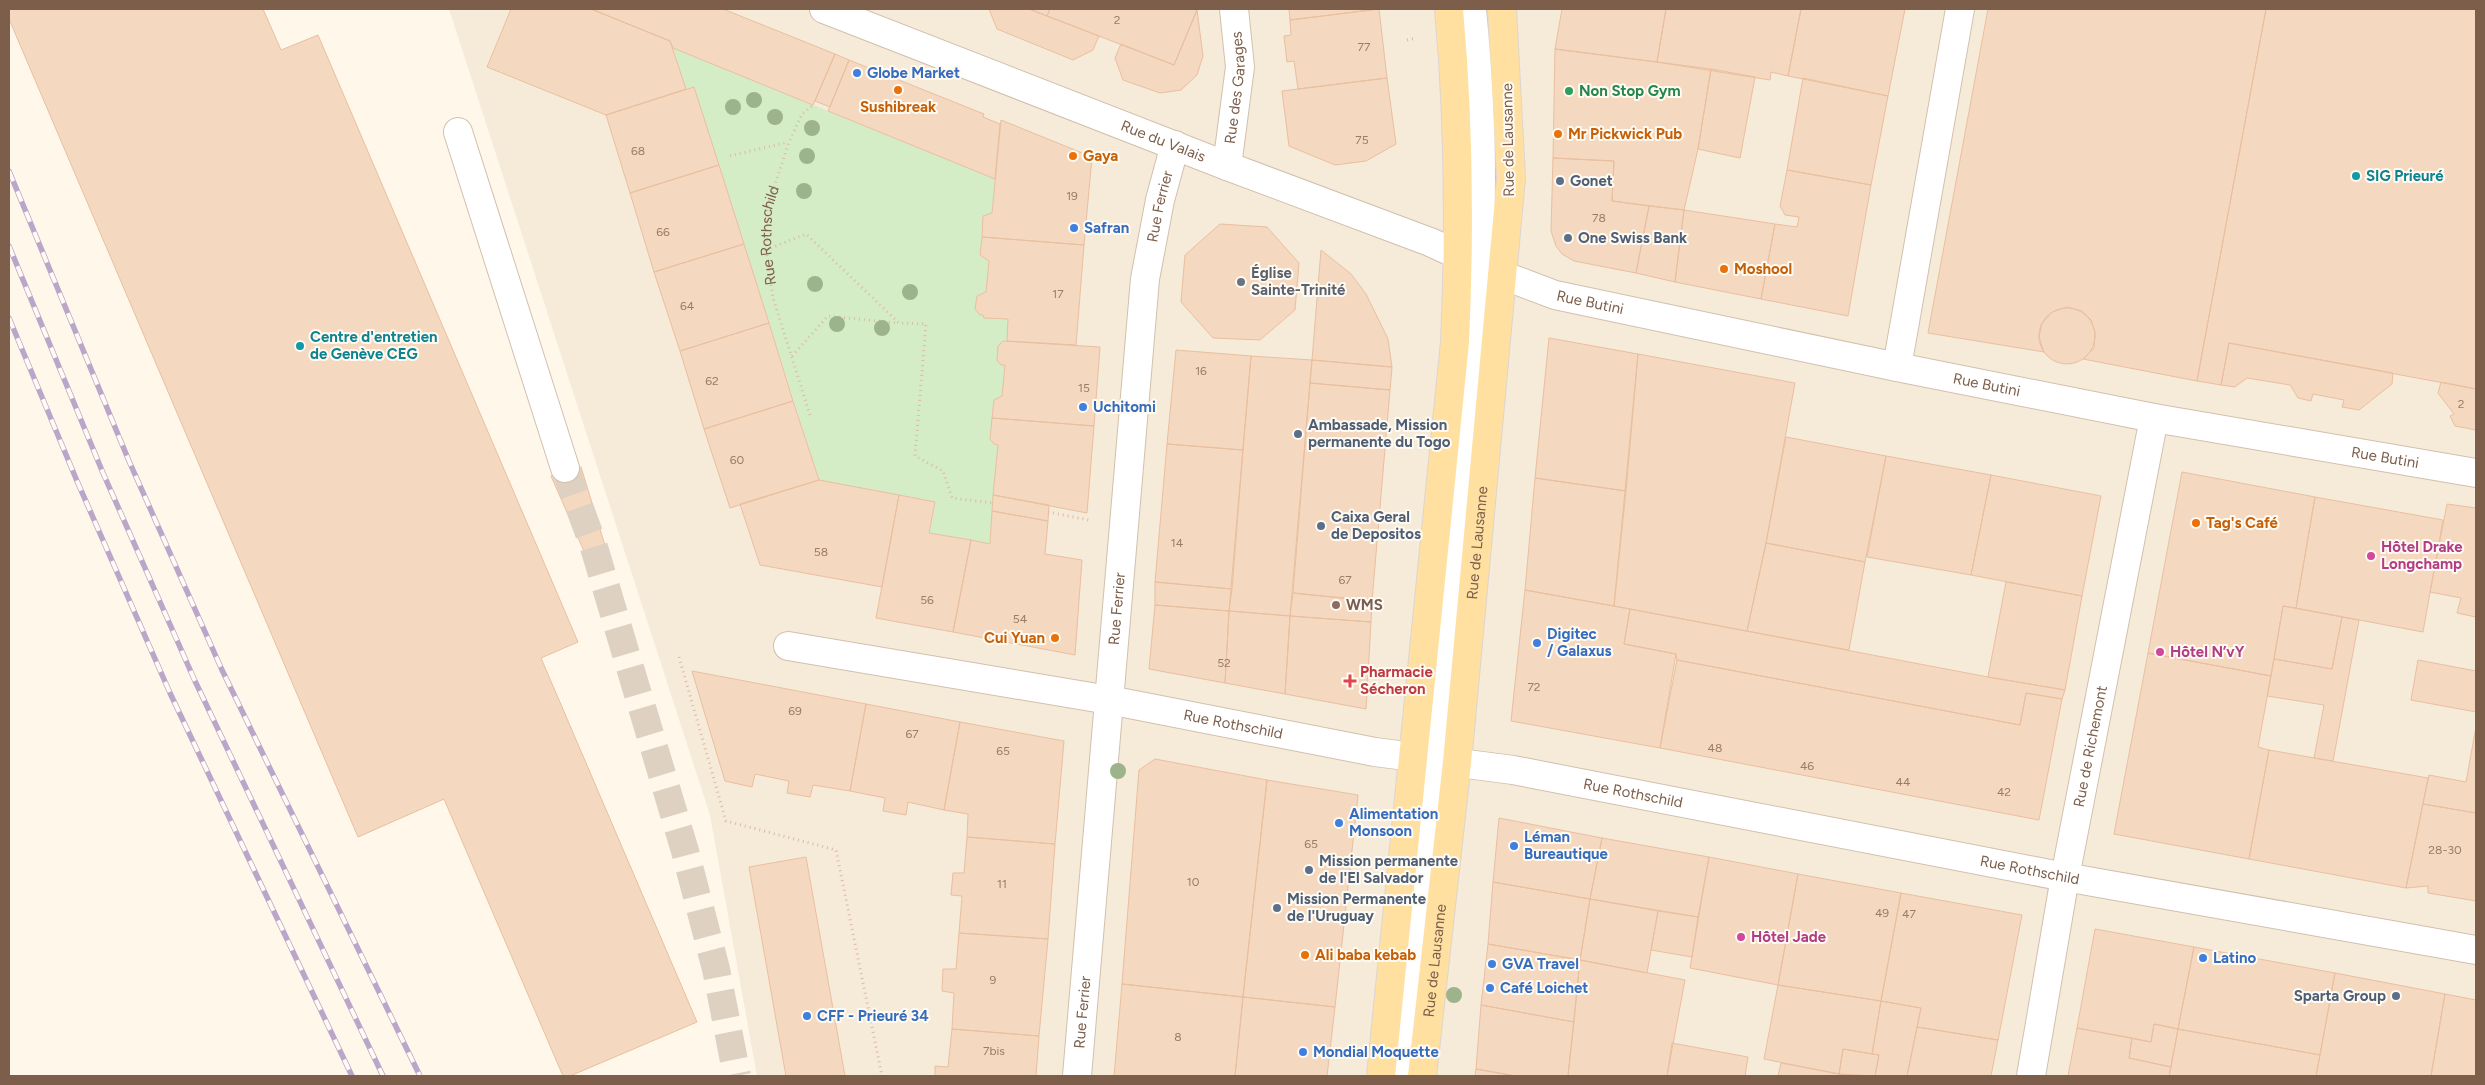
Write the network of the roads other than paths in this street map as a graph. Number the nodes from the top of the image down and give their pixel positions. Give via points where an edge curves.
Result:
1 (824, 9) edge
2 (1234, 9) edge
3 (1449, 9) edge
4 (1472, 9) edge
5 (1502, 9) edge
6 (1960, 9) edge
7 (458, 132) dead end
8 (1175, 145) junction
9 (1227, 166) junction
10 (1480, 264) junction
11 (1897, 367) junction
12 (2154, 418) junction
13 (565, 468) tunnel mouth
14 (2476, 473) edge
15 (788, 646) dead end
16 (1109, 700) junction
17 (1434, 759) junction
18 (2065, 877) junction
19 (2476, 950) edge
20 (1077, 1076) edge
21 (1381, 1076) edge
22 (1400, 1076) edge
23 (1422, 1076) edge
24 (2031, 1076) edge

1 - 8 street, Rue du Valais
2 - 9 street, Rue des Garages via 1240,67
3 - 10 main road via 1456,127
4 - 10 street via 1479,102
5 - 10 main road, Rue de Lausanne via 1512,160
6 - 11 street
7 - 13 street
8 - 9 street, Rue du Valais
8 - 16 street, Rue Ferrier via 1160,200 1145,279
9 - 10 street, Rue du Valais
10 - 11 street, Rue Butini via 1556,295
10 - 17 main road, Rue de Lausanne
10 - 17 main road via 1449,403
11 - 12 street, Rue Butini
12 - 14 street, Rue Butini
12 - 18 street, Rue de Richemont
15 - 16 street, Rue Rothschild
16 - 17 street, Rue Rothschild via 1365,750
16 - 20 street, Rue Ferrier
17 - 18 street, Rue Rothschild via 1692,804
17 - 21 main road
17 - 22 street
17 - 23 main road, Rue de Lausanne
18 - 19 street, Rue Rothschild
18 - 24 street, Rue de Richemont

